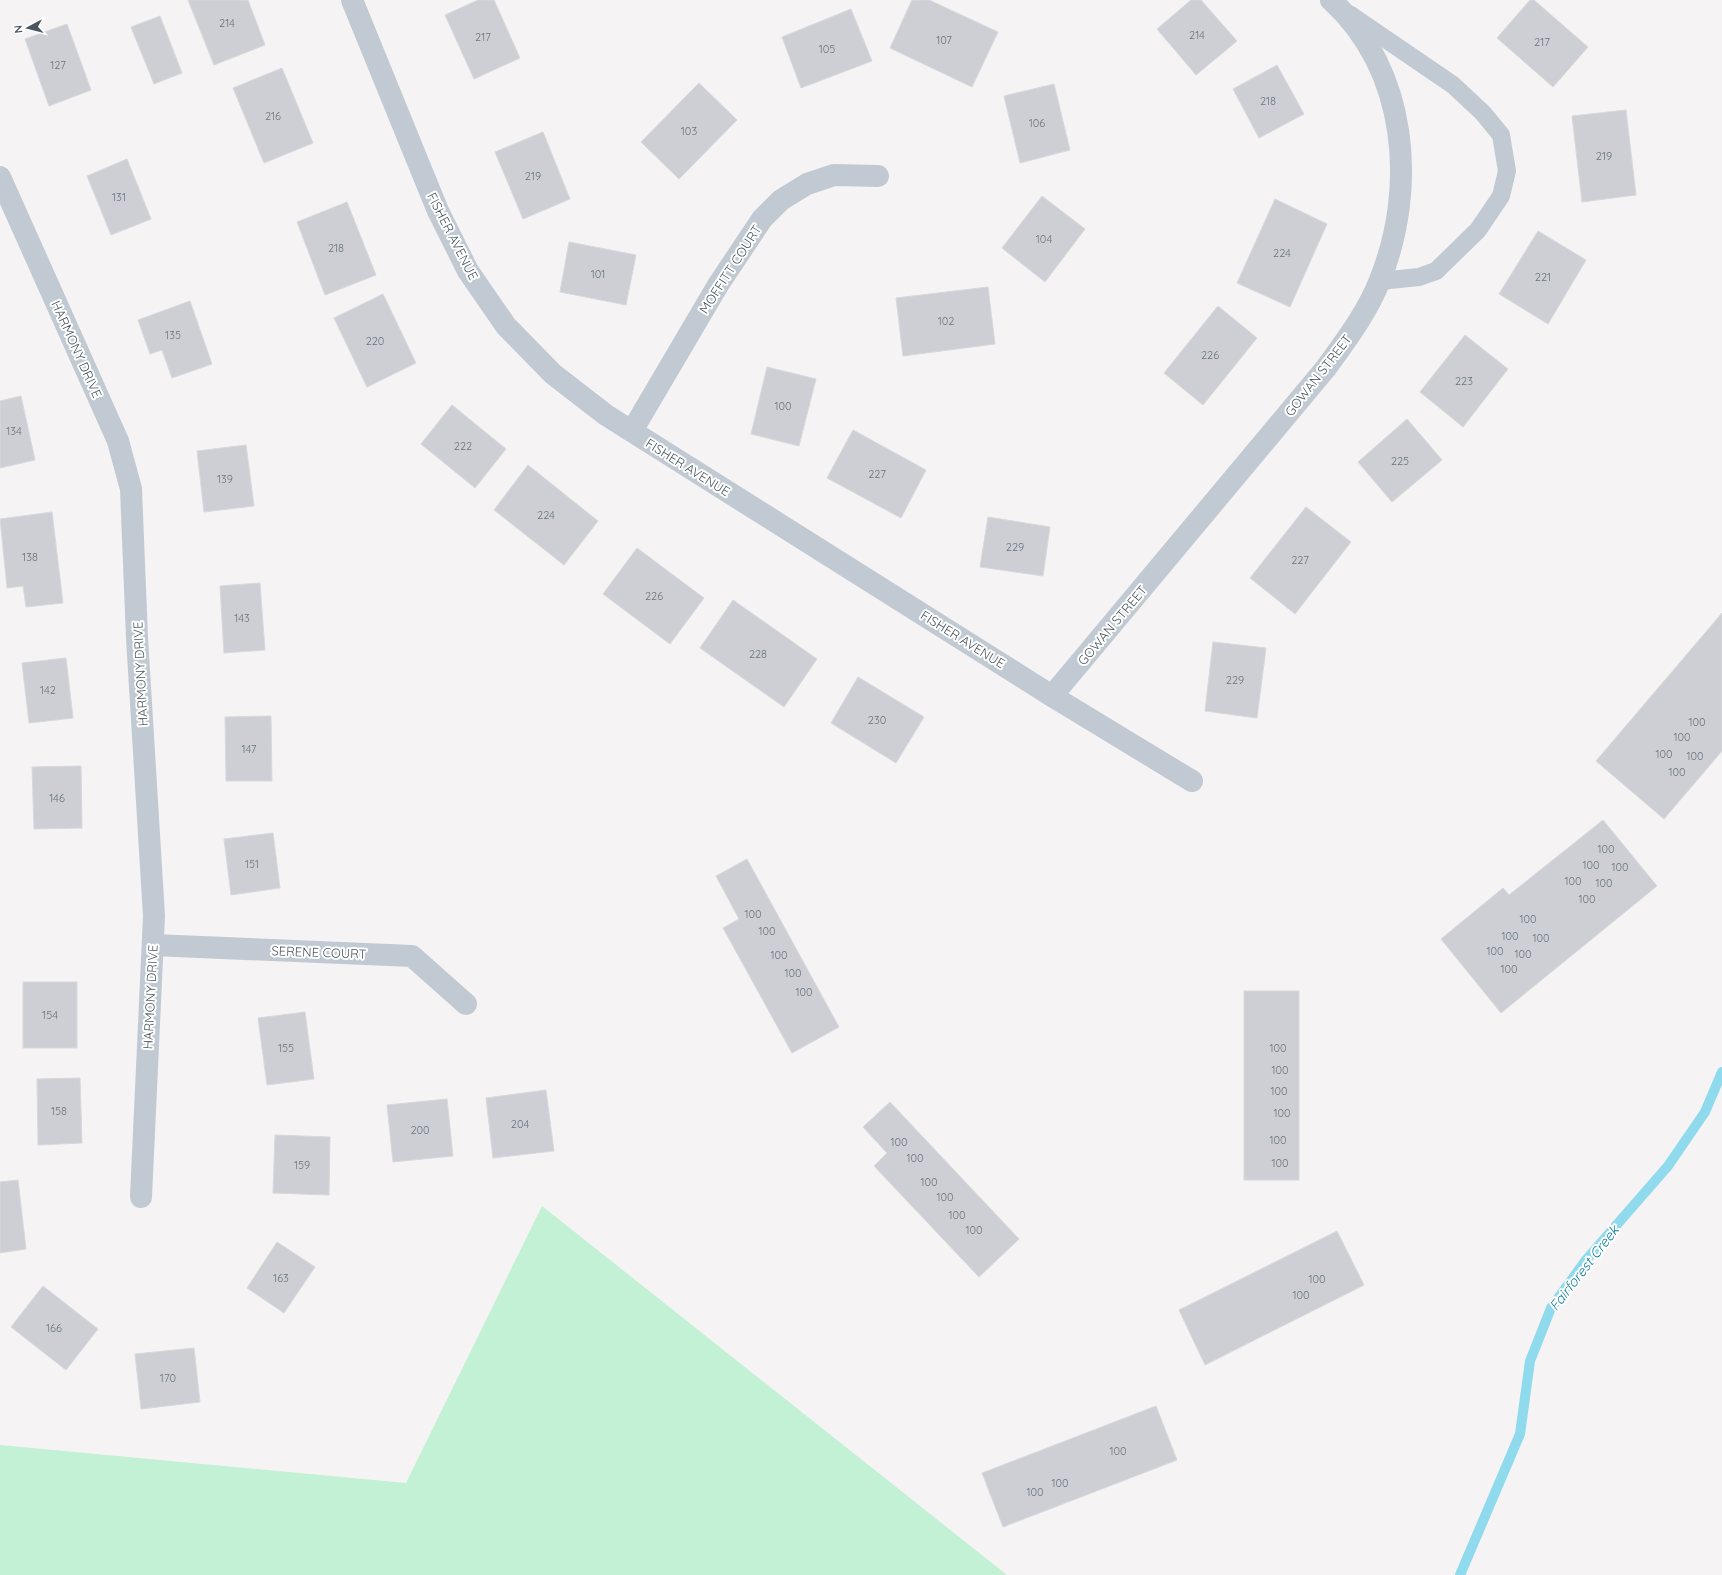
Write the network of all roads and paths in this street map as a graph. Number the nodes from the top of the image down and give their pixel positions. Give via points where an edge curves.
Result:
1 (352, 0) edge
2 (1334, 3) edge
3 (878, 176) dead end
4 (0, 177) edge
5 (1380, 281) junction
6 (632, 431) junction
7 (1052, 696) junction
8 (1192, 781) dead end
9 (153, 945) junction
10 (466, 1004) dead end
11 (141, 1197) dead end

1 - 6 street, FISHER AVENUE via 438,211 468,271 506,326 553,374 606,415
2 - 5 street, GOWAN STREET via 1362,35 1381,69 1394,105 1400,144 1401,191 1394,236
2 - 5 lane via 1452,85 1483,113 1501,135 1507,171 1501,196 1478,230 1436,271 1419,277
3 - 6 street, MOFFITT COURT via 834,175 807,184 781,200 762,220 718,285
4 - 9 street, HARMONY DRIVE via 118,441 131,489 154,916
5 - 7 street, GOWAN STREET via 1360,322 1326,368
6 - 7 street, FISHER AVENUE
7 - 8 street, FISHER AVENUE
9 - 10 street, SERENE COURT via 412,956
9 - 11 street, HARMONY DRIVE

